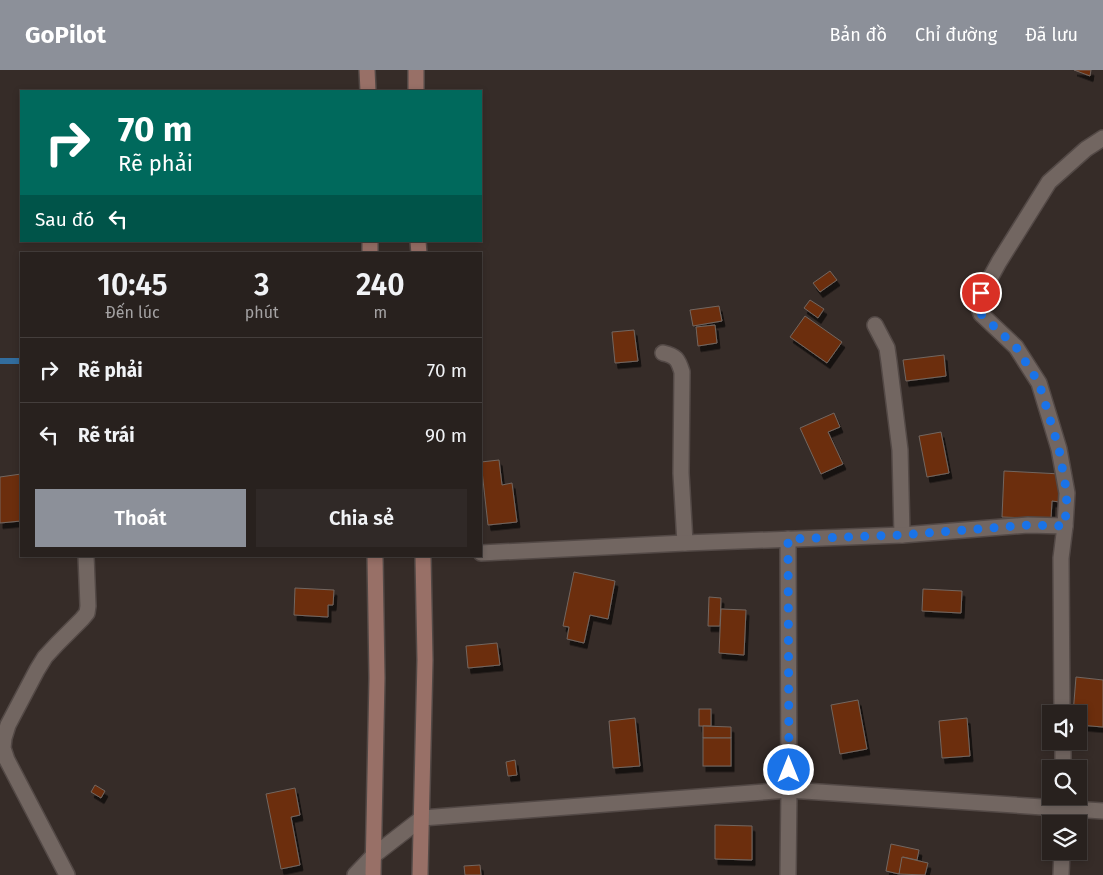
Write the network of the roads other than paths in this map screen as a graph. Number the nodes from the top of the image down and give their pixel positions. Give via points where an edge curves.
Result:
1 (367, 70) edge
2 (416, 70) edge
3 (368, 90) edge
4 (416, 90) edge
5 (1103, 138) edge
6 (875, 325) dead end
7 (663, 353) dead end
8 (1065, 526) junction
9 (902, 535) junction
10 (788, 539) junction
11 (685, 543) junction
12 (482, 553) edge
13 (86, 557) edge
14 (375, 557) edge
15 (423, 557) edge
16 (1062, 705) edge
17 (789, 790) junction
18 (1042, 801) edge
19 (1078, 805) edge
20 (1103, 810) edge
21 (422, 818) junction
22 (374, 856) junction
23 (1062, 860) edge
24 (67, 875) edge
25 (355, 875) edge
26 (373, 875) edge
27 (420, 875) edge
28 (788, 875) edge
29 (1061, 875) edge

1 - 3 street
2 - 4 street
5 - 8 street via 1048,182 976,302 981,314 1016,347 1039,383 1059,449 1067,493
6 - 9 street via 890,362 900,450
7 - 11 street via 677,359 682,372 681,473
8 - 9 street via 1028,525
8 - 16 street via 1061,558
9 - 10 street
10 - 11 street
10 - 17 street
11 - 12 street
13 - 24 street via 87,614 45,657 8,725 3,748
14 - 22 street
15 - 21 street
17 - 18 street
17 - 21 street
17 - 28 street
19 - 20 street
21 - 22 street
21 - 27 street
22 - 25 street
22 - 26 street
23 - 29 street

